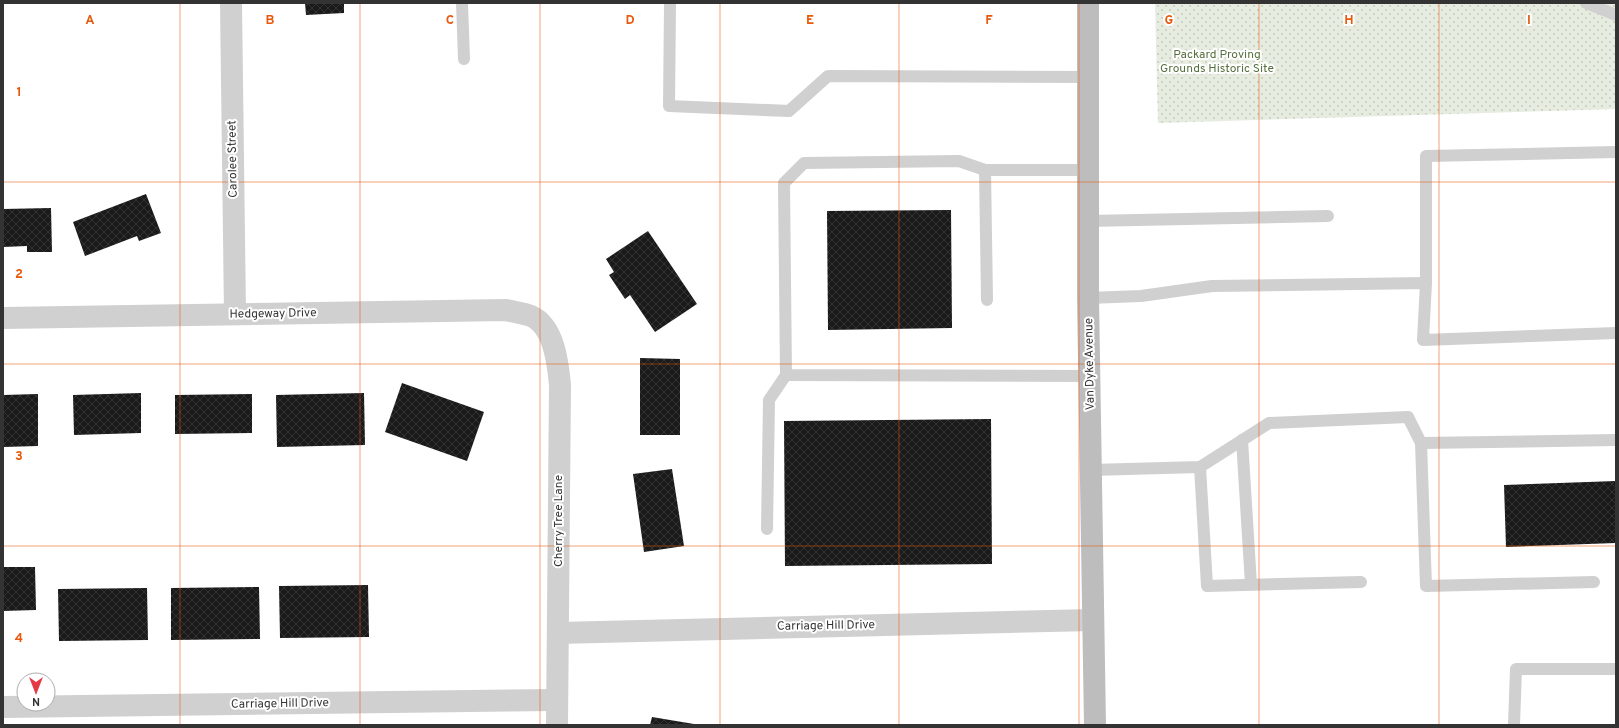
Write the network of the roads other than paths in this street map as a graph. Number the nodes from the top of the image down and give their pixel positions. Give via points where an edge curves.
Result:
1 (231, 3) edge
2 (462, 3) edge
3 (670, 3) edge
4 (1088, 3) edge
5 (1586, 3) edge
6 (1616, 15) edge
7 (464, 59) dead end
8 (1088, 77) junction
9 (1616, 152) edge
10 (985, 170) junction
11 (1088, 170) junction
12 (1328, 216) dead end
13 (1088, 221) junction
14 (1426, 283) junction
15 (1088, 298) junction
16 (987, 300) dead end
17 (235, 314) junction
18 (3, 318) edge
19 (540, 322) joint
20 (1616, 333) edge
21 (786, 375) junction
22 (1090, 376) junction
23 (1242, 440) junction
24 (1616, 440) edge
25 (1421, 444) junction
26 (1200, 467) junction
27 (1091, 470) junction
28 (767, 530) dead end
29 (1361, 582) dead end
30 (1594, 582) dead end
31 (1251, 584) junction
32 (1093, 620) junction
33 (558, 633) junction
34 (1616, 669) edge
35 (558, 700) junction
36 (3, 707) edge
37 (557, 725) edge
38 (1096, 725) edge
39 (1514, 725) edge

1 - 17 street, Carolee Street
2 - 7 lane
3 - 8 lane via 668,106 789,111 828,76
4 - 8 main road, Van Dyke Avenue
5 - 6 lane
8 - 11 main road, Van Dyke Avenue
9 - 14 lane via 1426,156
10 - 11 lane
10 - 16 lane
10 - 21 lane via 959,161 804,163 784,183
11 - 13 main road, Van Dyke Avenue
12 - 13 lane
13 - 15 main road, Van Dyke Avenue
14 - 15 lane via 1212,286 1141,296
14 - 20 lane via 1423,340
15 - 22 main road, Van Dyke Avenue
17 - 18 street, Hedgeway Drive
17 - 19 street, Hedgeway Drive via 506,310 530,316
19 - 33 street, Cherry Tree Lane via 549,335 558,359 560,385
21 - 22 lane
21 - 28 lane via 769,400
22 - 27 main road, Van Dyke Avenue
23 - 25 lane via 1270,423 1408,417
23 - 26 lane
23 - 31 lane
24 - 25 lane
25 - 30 lane via 1426,586
26 - 27 lane
26 - 31 lane via 1207,586
27 - 32 main road, Van Dyke Avenue
29 - 31 lane
32 - 33 street, Carriage Hill Drive
32 - 38 main road, Van Dyke Avenue
33 - 35 street, Cherry Tree Lane
34 - 39 lane via 1516,669
35 - 36 street, Carriage Hill Drive
35 - 37 street, Cherry Tree Lane

